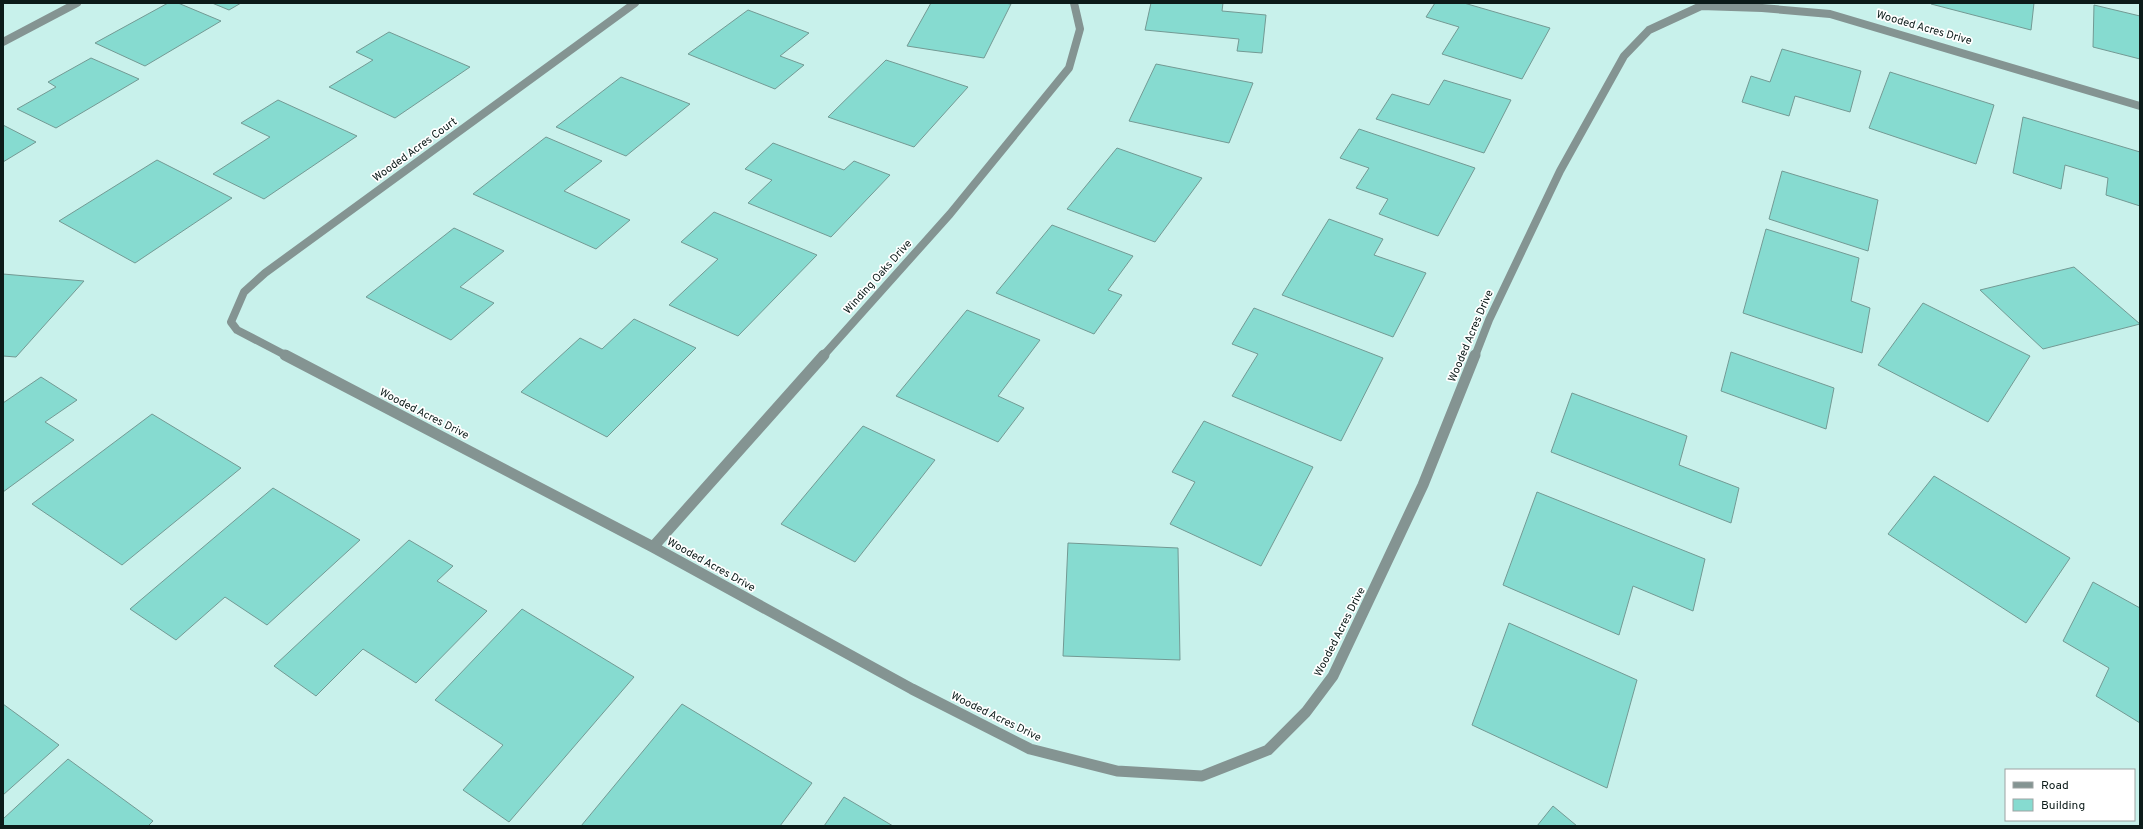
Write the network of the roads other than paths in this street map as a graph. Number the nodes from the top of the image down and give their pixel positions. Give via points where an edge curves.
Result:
1 (77, 3) edge
2 (636, 3) edge
3 (1074, 3) edge
4 (1724, 4) edge
5 (3, 42) edge
6 (2140, 106) edge
7 (237, 330) joint
8 (653, 547) junction

1 - 5 street
2 - 7 street, Wooded Acres Court via 265,273 244,292 231,322
3 - 8 street, Winding Oaks Drive via 1080,29 1069,68 950,214
4 - 6 street, Wooded Acres Drive via 1830,14
4 - 8 street, Wooded Acres Drive via 1701,6 1648,30 1624,56 1560,171 1493,313 1423,485 1333,676 1306,712 1268,750 1202,776 1117,771 1030,749 912,689
7 - 8 street, Wooded Acres Drive

